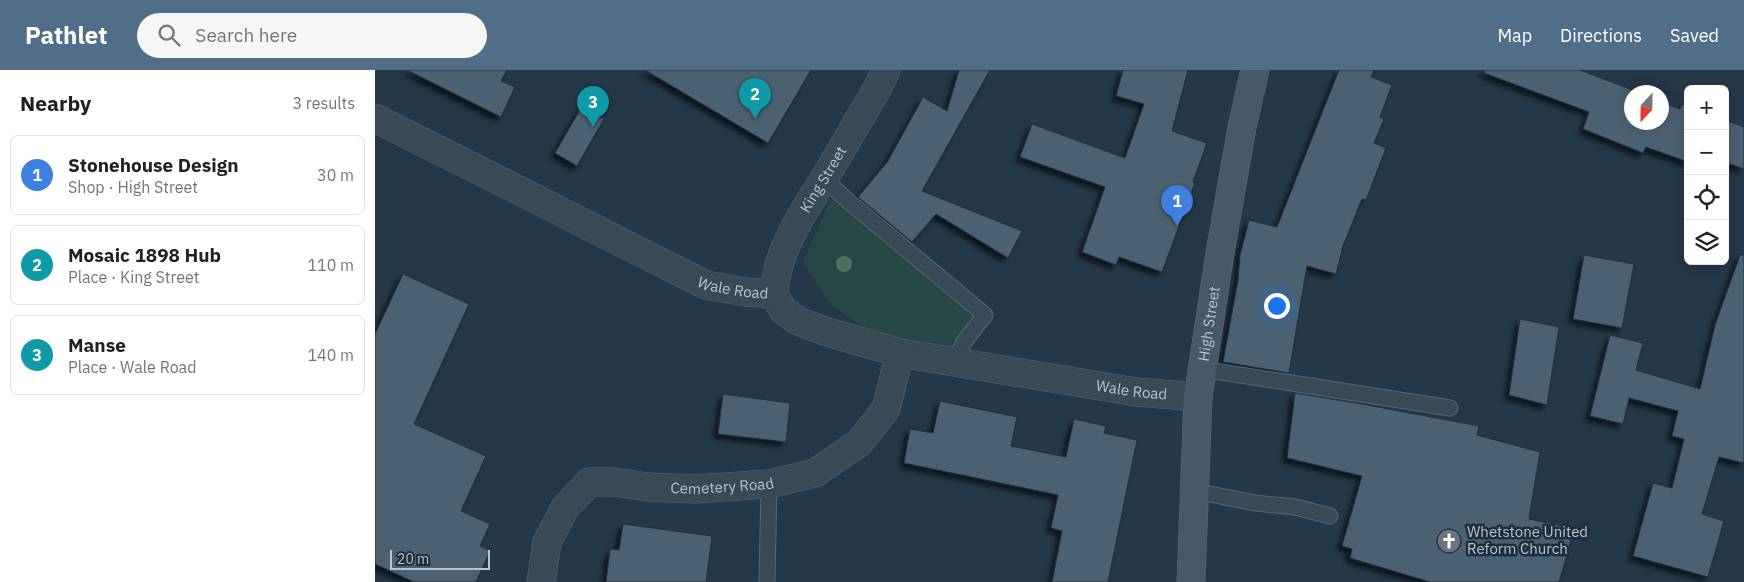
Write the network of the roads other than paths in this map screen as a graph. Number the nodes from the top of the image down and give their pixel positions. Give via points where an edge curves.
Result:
1 (886, 70) edge
2 (1255, 70) edge
3 (375, 118) edge
4 (824, 179) junction
5 (774, 294) junction
6 (901, 353) junction
7 (954, 362) junction
8 (1202, 368) junction
9 (1198, 397) junction
10 (1450, 408) dead end
11 (769, 484) junction
12 (1195, 491) junction
13 (1330, 516) dead end
14 (541, 582) edge
15 (767, 582) edge
16 (1191, 582) edge

1 - 4 street, King Street
2 - 8 street, High Street via 1219,253
3 - 5 street, Wale Road via 706,284
4 - 5 street, King Street via 783,253
4 - 7 lane via 985,315 964,342
5 - 6 street, Wale Road via 783,310 798,321
6 - 7 street, Wale Road
6 - 11 street, Cemetery Road via 886,409 859,443 815,473
7 - 9 street, Wale Road via 1136,392
8 - 9 street, High Street
8 - 10 lane
9 - 12 street, High Street
11 - 14 street, Cemetery Road via 695,489 589,482 565,508 547,542
11 - 15 lane
12 - 13 lane
12 - 16 street, High Street

